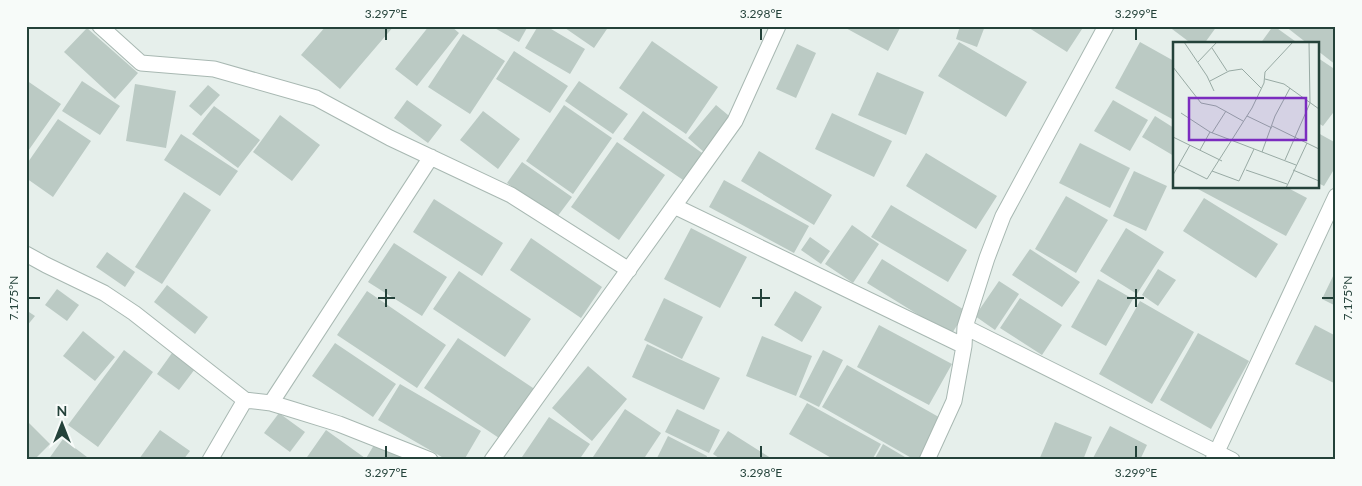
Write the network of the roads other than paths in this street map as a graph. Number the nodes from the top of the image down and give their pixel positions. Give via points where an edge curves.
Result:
1 (100, 26) edge
2 (778, 26) edge
3 (1106, 26) edge
4 (430, 157) junction
5 (1336, 196) edge
6 (674, 206) junction
7 (26, 254) edge
8 (629, 270) junction
9 (966, 326) junction
10 (964, 346) junction
11 (245, 400) junction
12 (271, 403) junction
13 (1214, 456) edge
14 (210, 460) edge
15 (430, 460) edge
16 (492, 460) edge
17 (928, 460) edge
18 (1232, 460) edge

1 - 4 street via 141,62 214,69 316,98
2 - 6 street via 736,121
3 - 9 street via 1003,216
4 - 8 street via 511,195
4 - 12 street
5 - 13 street
6 - 8 street
6 - 10 street
7 - 11 street via 104,293
8 - 16 street
9 - 10 street
9 - 13 street
10 - 17 street via 954,401
11 - 12 street
11 - 14 street
12 - 15 street via 339,424
13 - 18 street

